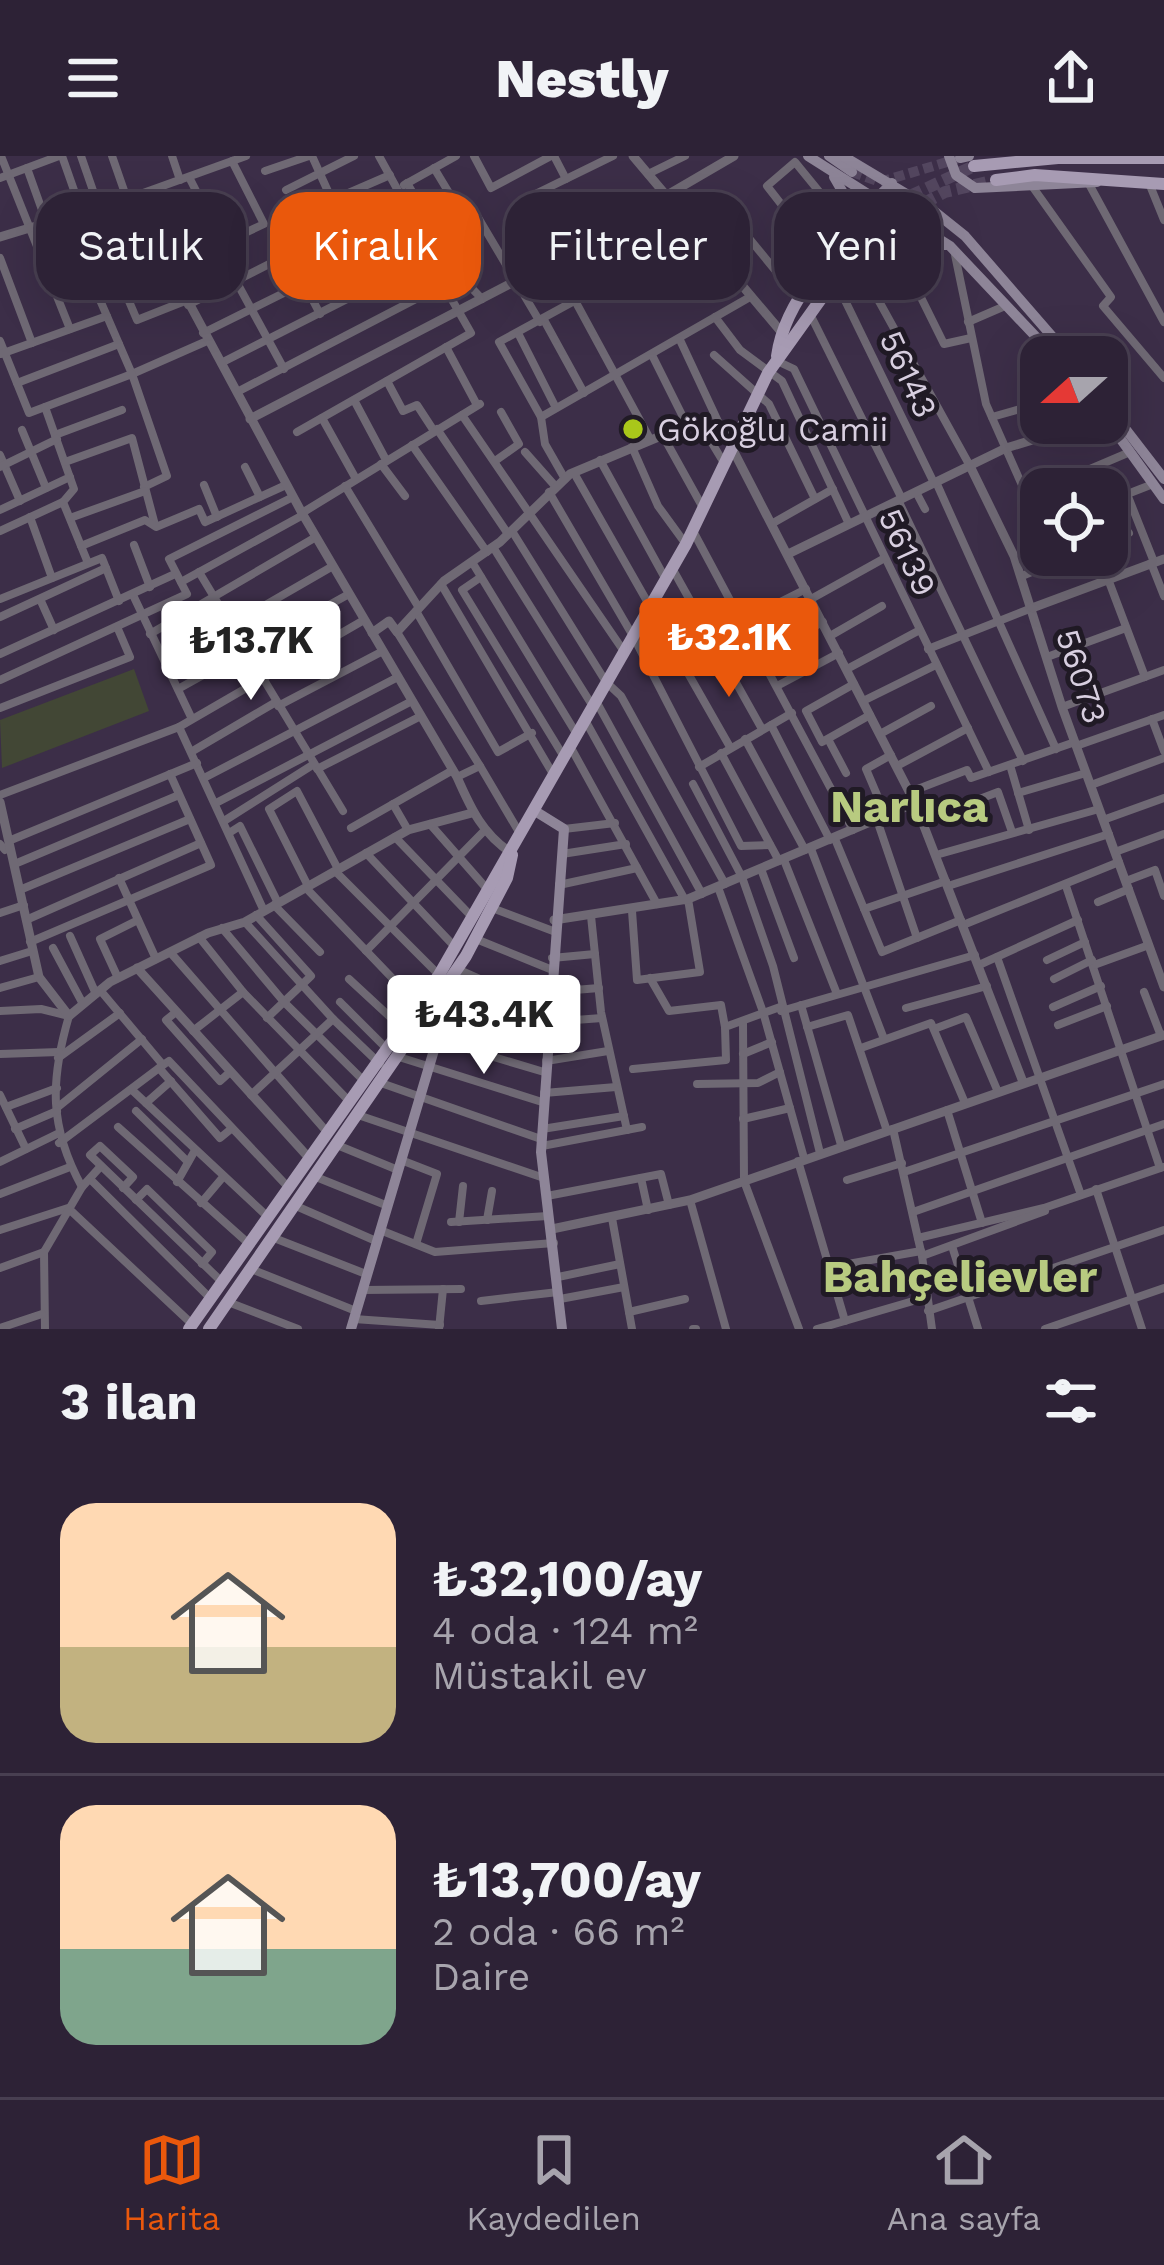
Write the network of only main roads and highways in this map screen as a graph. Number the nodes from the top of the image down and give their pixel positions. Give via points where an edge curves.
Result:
1 (808, 156) edge
2 (829, 156) edge
3 (843, 156) edge
4 (949, 156) edge
5 (1087, 157) edge
6 (960, 158) edge
7 (1164, 158) edge
8 (971, 161) edge
9 (829, 170) junction
10 (852, 172) tunnel mouth
11 (996, 180) tunnel mouth
12 (1106, 180) junction
13 (892, 183) junction
14 (1157, 184) edge
15 (843, 192) edge
16 (859, 192) edge
17 (885, 192) edge
18 (906, 192) edge
19 (941, 217) edge
20 (965, 236) junction
21 (941, 240) edge
22 (941, 246) edge
23 (952, 247) junction
24 (798, 300) edge
25 (822, 300) edge
26 (789, 317) junction
27 (808, 320) junction
28 (1038, 336) edge
29 (1052, 336) edge
30 (776, 360) junction
31 (1128, 436) edge
32 (1124, 444) edge
33 (1159, 481) edge
34 (1164, 499) edge
35 (535, 811) junction
36 (513, 854) junction
37 (430, 1006) junction
38 (394, 1054) junction
39 (354, 1320) edge
40 (190, 1326) edge
41 (209, 1329) edge
42 (562, 1329) edge

1 - 9 main road
2 - 10 main road
3 - 13 main road
4 - 12 main road via 956,175 975,188
5 - 7 main road
5 - 8 main road
6 - 8 main road
9 - 15 main road
9 - 16 main road
11 - 12 main road
12 - 14 main road
13 - 17 main road
13 - 18 main road
19 - 20 main road
20 - 23 main road
20 - 29 main road
21 - 23 main road
22 - 23 main road
23 - 28 main road
24 - 26 main road
25 - 27 main road
26 - 27 main road
26 - 30 main road
27 - 30 main road
30 - 35 main road via 689,537
31 - 33 main road
32 - 33 main road
33 - 34 main road
35 - 36 main road
35 - 42 main road via 564,829 541,1138
36 - 37 main road via 476,939
36 - 37 main road via 439,974
37 - 38 main road
37 - 38 main road via 404,1029
37 - 39 main road via 437,1040
38 - 40 main road via 327,1132
38 - 41 main road

